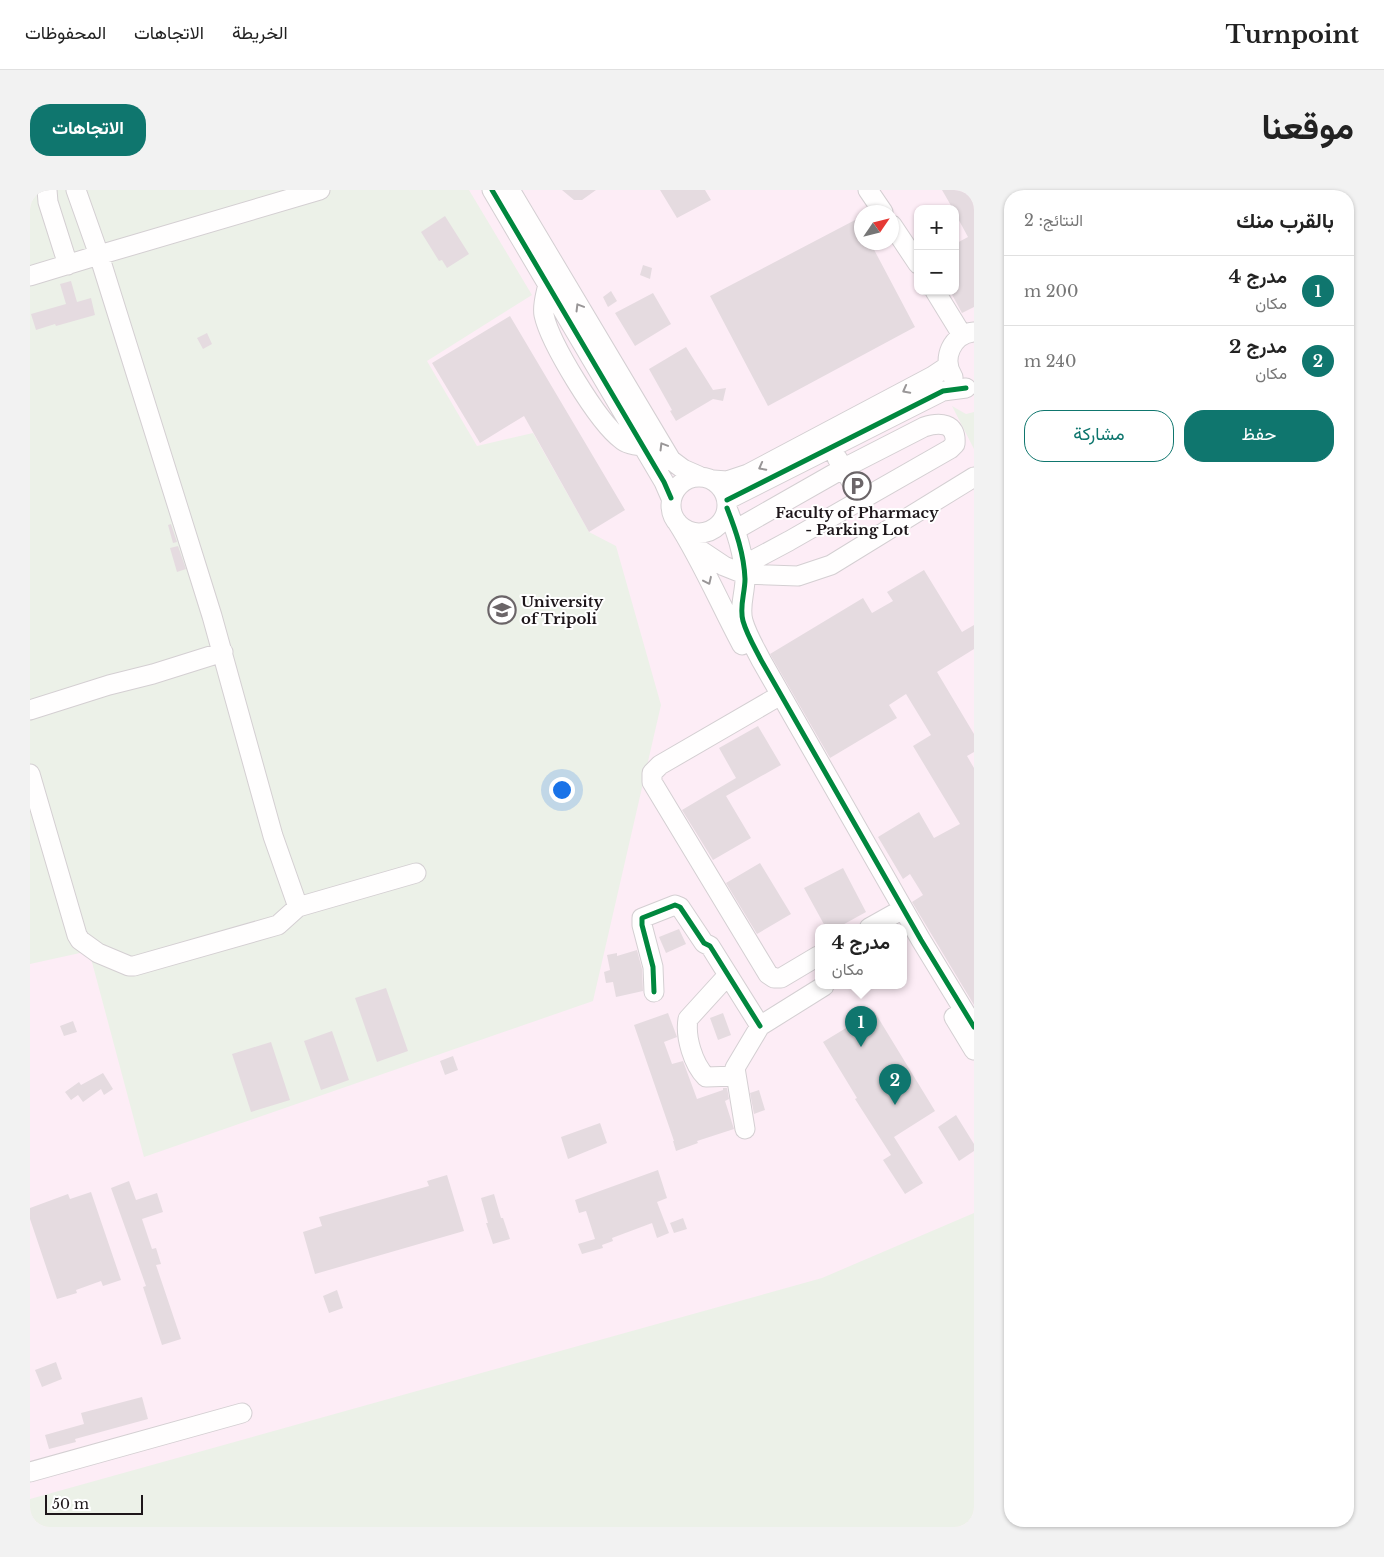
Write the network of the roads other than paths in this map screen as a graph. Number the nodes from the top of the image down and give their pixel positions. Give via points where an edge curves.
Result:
1 (47, 190) edge
2 (76, 190) edge
3 (320, 190) edge
4 (492, 190) edge
5 (510, 190) edge
6 (868, 190) edge
7 (878, 205) edge
8 (899, 236) edge
9 (99, 256) junction
10 (914, 258) edge
11 (68, 265) junction
12 (30, 276) edge
13 (938, 295) edge
14 (968, 333) edge
15 (948, 366) junction
16 (970, 389) edge
17 (830, 449) junction
18 (844, 468) junction
19 (974, 477) edge
20 (706, 478) junction
21 (671, 498) junction
22 (862, 499) junction
23 (727, 504) junction
24 (677, 522) junction
25 (735, 530) junction
26 (690, 544) junction
27 (744, 569) junction
28 (222, 652) junction
29 (772, 700) junction
30 (30, 710) edge
31 (30, 774) edge
32 (416, 873) dead end
33 (298, 907) junction
34 (898, 924) edge
35 (907, 939) edge
36 (815, 958) edge
37 (728, 975) junction
38 (819, 989) edge
39 (654, 992) dead end
40 (760, 1026) junction
41 (974, 1027) edge
42 (974, 1050) edge
43 (736, 1076) junction
44 (745, 1129) dead end
45 (242, 1413) dead end
46 (30, 1472) edge

1 - 11 street
2 - 9 street
3 - 9 street
4 - 21 street
20 -> 5 street via 683,469 671,460
6 - 7 street
8 - 10 street
9 - 11 street
9 - 28 street
11 - 12 street
13 - 14 street
14 - 15 street via 955,340 950,348
15 - 16 street via 958,383
15 -> 20 street via 748,474 727,481
16 - 17 street via 943,391
17 - 18 street
17 - 23 street
18 - 22 street
18 - 22 street via 924,427 943,424 953,431 955,444 950,449
18 - 25 street
19 - 27 street via 831,564 798,576
20 - 21 street via 687,479
20 - 23 street via 719,485
21 - 24 street via 671,511
22 - 27 street
23 - 24 street via 721,522 707,532 691,532
23 - 25 street
24 - 26 street
25 - 27 street
26 - 27 street via 724,566
26 -> 29 street
27 - 41 street via 743,621 760,660
28 - 30 street
28 - 33 street via 273,836
29 - 34 street
29 - 36 street via 660,765 652,773 652,782 768,974 780,978
31 - 33 street via 77,935 98,953 134,966 278,925
32 - 33 street
35 - 42 street
37 - 39 street via 710,946 704,943 680,907 675,905 642,918
37 - 40 street
37 - 43 street via 688,1019 687,1027 699,1070 706,1077
38 - 40 street
40 - 43 street via 736,1068
43 - 44 street
45 - 46 street

